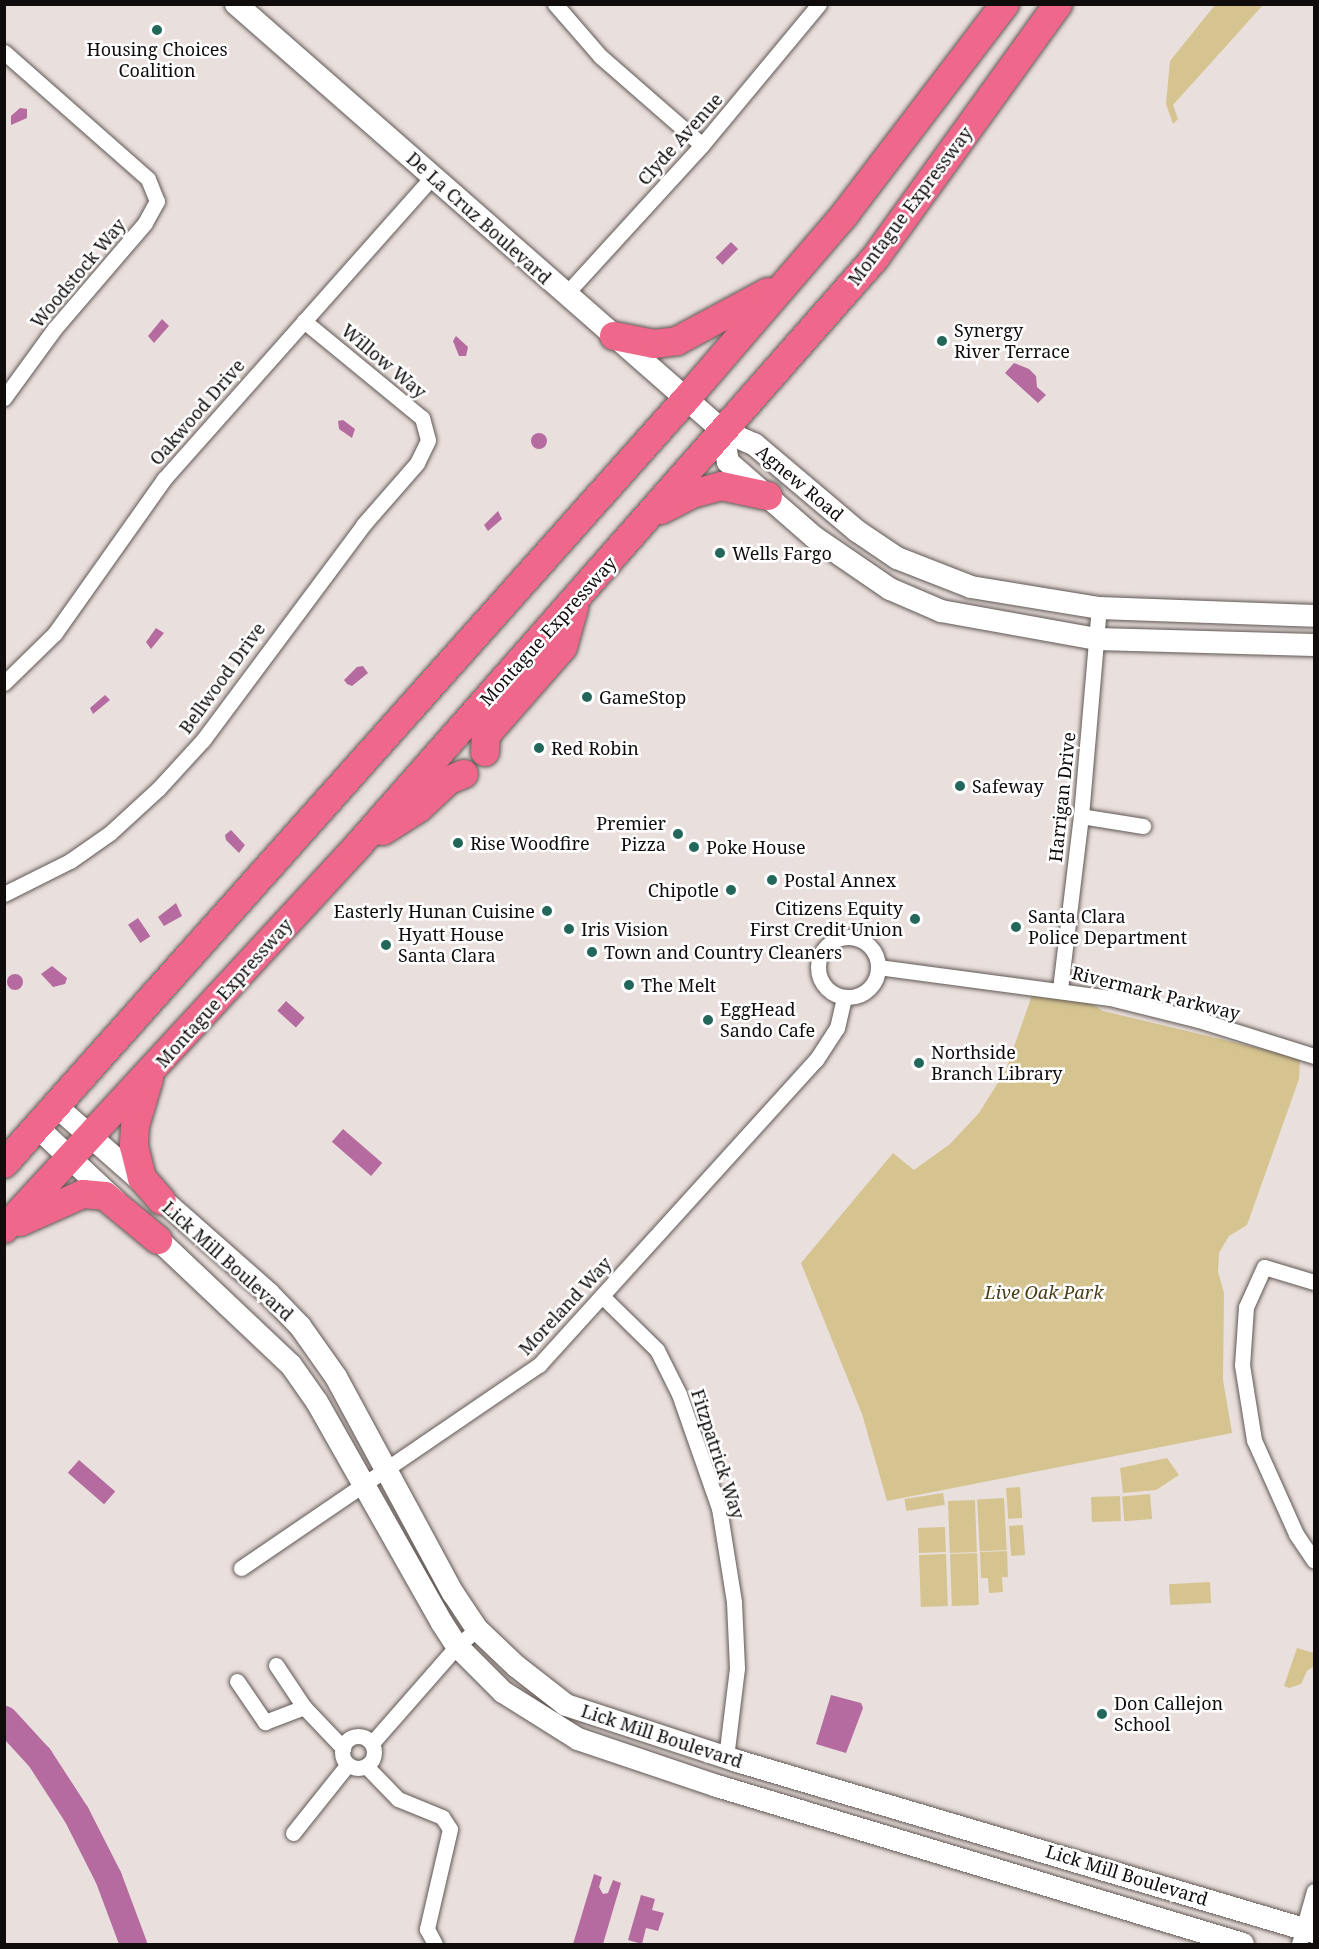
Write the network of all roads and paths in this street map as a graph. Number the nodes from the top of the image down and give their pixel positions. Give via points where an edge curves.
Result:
1 (555, 4) edge
2 (1005, 4) edge
3 (1058, 4) edge
4 (815, 6) edge
5 (246, 8) edge
6 (4, 52) edge
7 (702, 145) junction
8 (432, 177) junction
9 (786, 282) junction
10 (566, 295) junction
11 (304, 321) junction
12 (614, 336) junction
13 (4, 398) edge
14 (687, 398) junction
15 (723, 430) junction
16 (428, 440) joint
17 (768, 496) junction
18 (651, 515) junction
19 (576, 602) junction
20 (1099, 609) junction
21 (1314, 616) edge
22 (1097, 639) junction
23 (1314, 645) edge
24 (4, 683) edge
25 (484, 752) dead end
26 (464, 774) dead end
27 (1081, 816) junction
28 (1143, 826) dead end
29 (356, 849) junction
30 (4, 894) edge
31 (878, 967) junction
32 (1060, 989) junction
33 (844, 997) junction
34 (1314, 1056) edge
35 (151, 1073) junction
36 (47, 1117) junction
37 (81, 1148) junction
38 (4, 1164) edge
39 (162, 1201) junction
40 (4, 1230) edge
41 (158, 1240) junction
42 (1314, 1282) edge
43 (602, 1296) junction
44 (388, 1468) junction
45 (363, 1483) junction
46 (1314, 1561) edge
47 (241, 1568) dead end
48 (477, 1629) junction
49 (457, 1646) junction
50 (276, 1665) dead end
51 (237, 1681) dead end
52 (304, 1707) junction
53 (372, 1743) junction
54 (343, 1748) junction
55 (726, 1757) junction
56 (348, 1764) junction
57 (366, 1766) junction
58 (293, 1833) dead end
59 (1314, 1891) edge
60 (1305, 1935) edge
61 (435, 1944) edge
62 (1243, 1944) edge

1 - 7 street via 600,56
2 - 9 highway via 878,173
3 - 15 highway, Montague Expressway via 875,258
4 - 7 street, Clyde Avenue
5 - 8 main road, De La Cruz Boulevard
6 - 13 street, Woodstock Way via 148,179 157,201 145,224 55,328
7 - 10 street, Clyde Avenue
8 - 10 main road, De La Cruz Boulevard
8 - 11 street, Oakwood Drive
9 - 12 highway via 677,341 654,344
9 - 14 highway
10 - 12 main road, De La Cruz Boulevard
11 - 16 street, Willow Way via 422,418
11 - 24 street, Oakwood Drive via 164,479 55,633
12 - 14 main road, De La Cruz Boulevard
14 - 15 main road, De La Cruz Boulevard
14 - 36 highway
15 - 17 main road, Agnew Road via 728,462
15 - 18 highway, Montague Expressway
15 - 20 main road, Agnew Road via 754,444 857,531 897,558 972,587
16 - 30 street, Bellwood Drive via 417,464 355,534 203,740 159,788 110,833 70,861
17 - 18 highway via 721,486 692,494
17 - 22 main road, Agnew Road via 814,537 890,589 941,611
18 - 19 highway, Montague Expressway
19 - 25 highway via 563,648 486,735
19 - 29 highway, Montague Expressway
20 - 21 main road, Agnew Road
20 - 22 street, Harrigan Drive
22 - 23 main road, Agnew Road
22 - 27 street, Harrigan Drive
26 - 29 highway via 449,780 419,808
27 - 28 street
27 - 32 street, Harrigan Drive
29 - 35 highway, Montague Expressway
31 - 32 street, Rivermark Parkway
31 - 33 street via 870,987 862,994
31 - 33 street via 870,947 854,936 833,940 825,947 819,956 819,975 825,988
32 - 34 street, Rivermark Parkway via 1199,1020
33 - 43 street, Moreland Way via 837,1028 826,1048
35 - 37 highway, Montague Expressway
35 - 39 highway via 135,1126 134,1146 142,1178
36 - 37 main road, Lick Mill Boulevard
36 - 38 highway
37 - 39 main road, Lick Mill Boulevard
37 - 40 highway, Montague Expressway
37 - 41 main road, Lick Mill Boulevard
39 - 44 main road, Lick Mill Boulevard via 300,1326 336,1377
40 - 41 highway via 83,1194 105,1196
41 - 45 main road, Lick Mill Boulevard via 291,1365
42 - 46 street via 1264,1267 1246,1307 1242,1365 1254,1440 1296,1534
43 - 44 street, Moreland Way via 539,1365
43 - 55 street, Fitzpatrick Way via 657,1350 682,1403 719,1508 734,1602 737,1668
44 - 45 street, Moreland Way
44 - 48 main road, Lick Mill Boulevard via 453,1593
45 - 47 street, Moreland Way
45 - 49 main road, Lick Mill Boulevard
48 - 49 street
48 - 55 main road, Lick Mill Boulevard via 516,1666 573,1708
49 - 53 street
49 - 62 main road, Lick Mill Boulevard via 503,1692 578,1739 717,1786
50 - 52 street
51 - 52 street via 265,1722
52 - 54 street
53 - 54 street via 358,1736 348,1739
53 - 57 street via 373,1758
54 - 56 street
55 - 60 main road, Lick Mill Boulevard
56 - 57 street
56 - 58 street
57 - 61 street via 398,1799 442,1817 450,1829 427,1929
59 - 60 street

